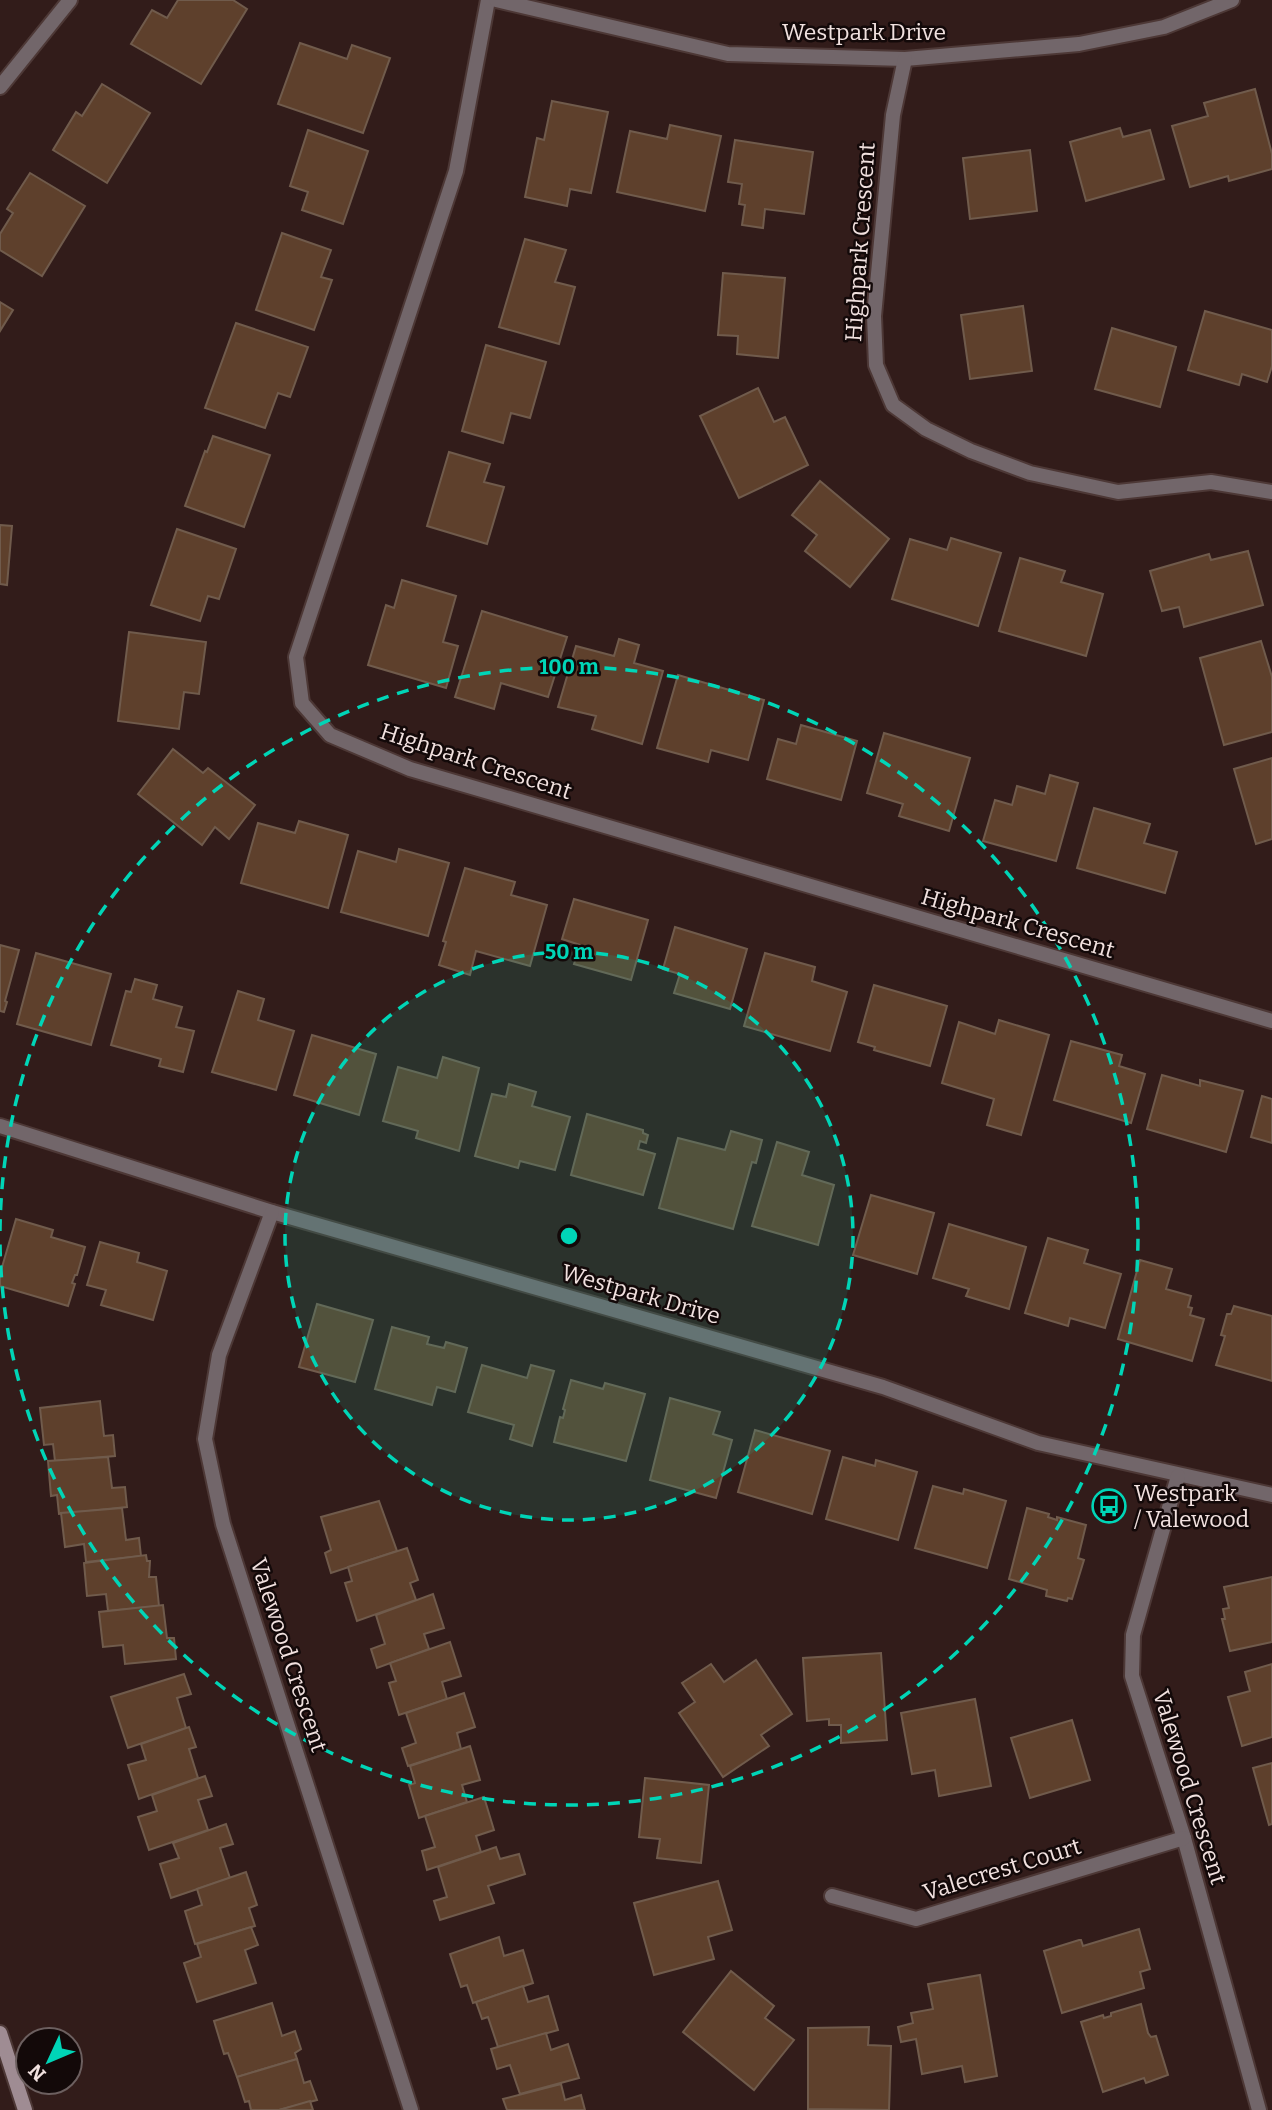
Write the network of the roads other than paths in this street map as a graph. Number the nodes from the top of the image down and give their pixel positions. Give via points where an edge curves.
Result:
1 (69, 0) edge
2 (488, 0) edge
3 (496, 0) edge
4 (1232, 0) edge
5 (905, 59) junction
6 (0, 87) edge
7 (1272, 492) edge
8 (1272, 1021) edge
9 (0, 1126) edge
10 (272, 1212) junction
11 (1178, 1476) junction
12 (1272, 1495) edge
13 (1184, 1838) junction
14 (832, 1896) dead end
15 (0, 2033) edge
16 (24, 2110) edge
17 (411, 2110) edge
18 (1259, 2110) edge

1 - 6 street
2 - 8 street, Highpark Crescent via 456,171 296,657 302,703 330,735 410,769
3 - 5 street, Westpark Drive via 729,54
4 - 5 street, Westpark Drive via 1164,27 1079,44
5 - 7 street, Highpark Crescent via 893,115 873,316 876,365 893,405 926,429 1030,473 1118,492 1211,482
9 - 10 street, Westpark Drive
10 - 11 street, Westpark Drive via 883,1387 1038,1443
10 - 17 street, Valewood Crescent via 219,1355 205,1439 223,1524
11 - 12 street, Westpark Drive
11 - 13 street, Valewood Crescent via 1133,1635 1132,1675
13 - 14 street, Valecrest Court via 916,1919
13 - 18 street, Valewood Crescent
15 - 16 street

